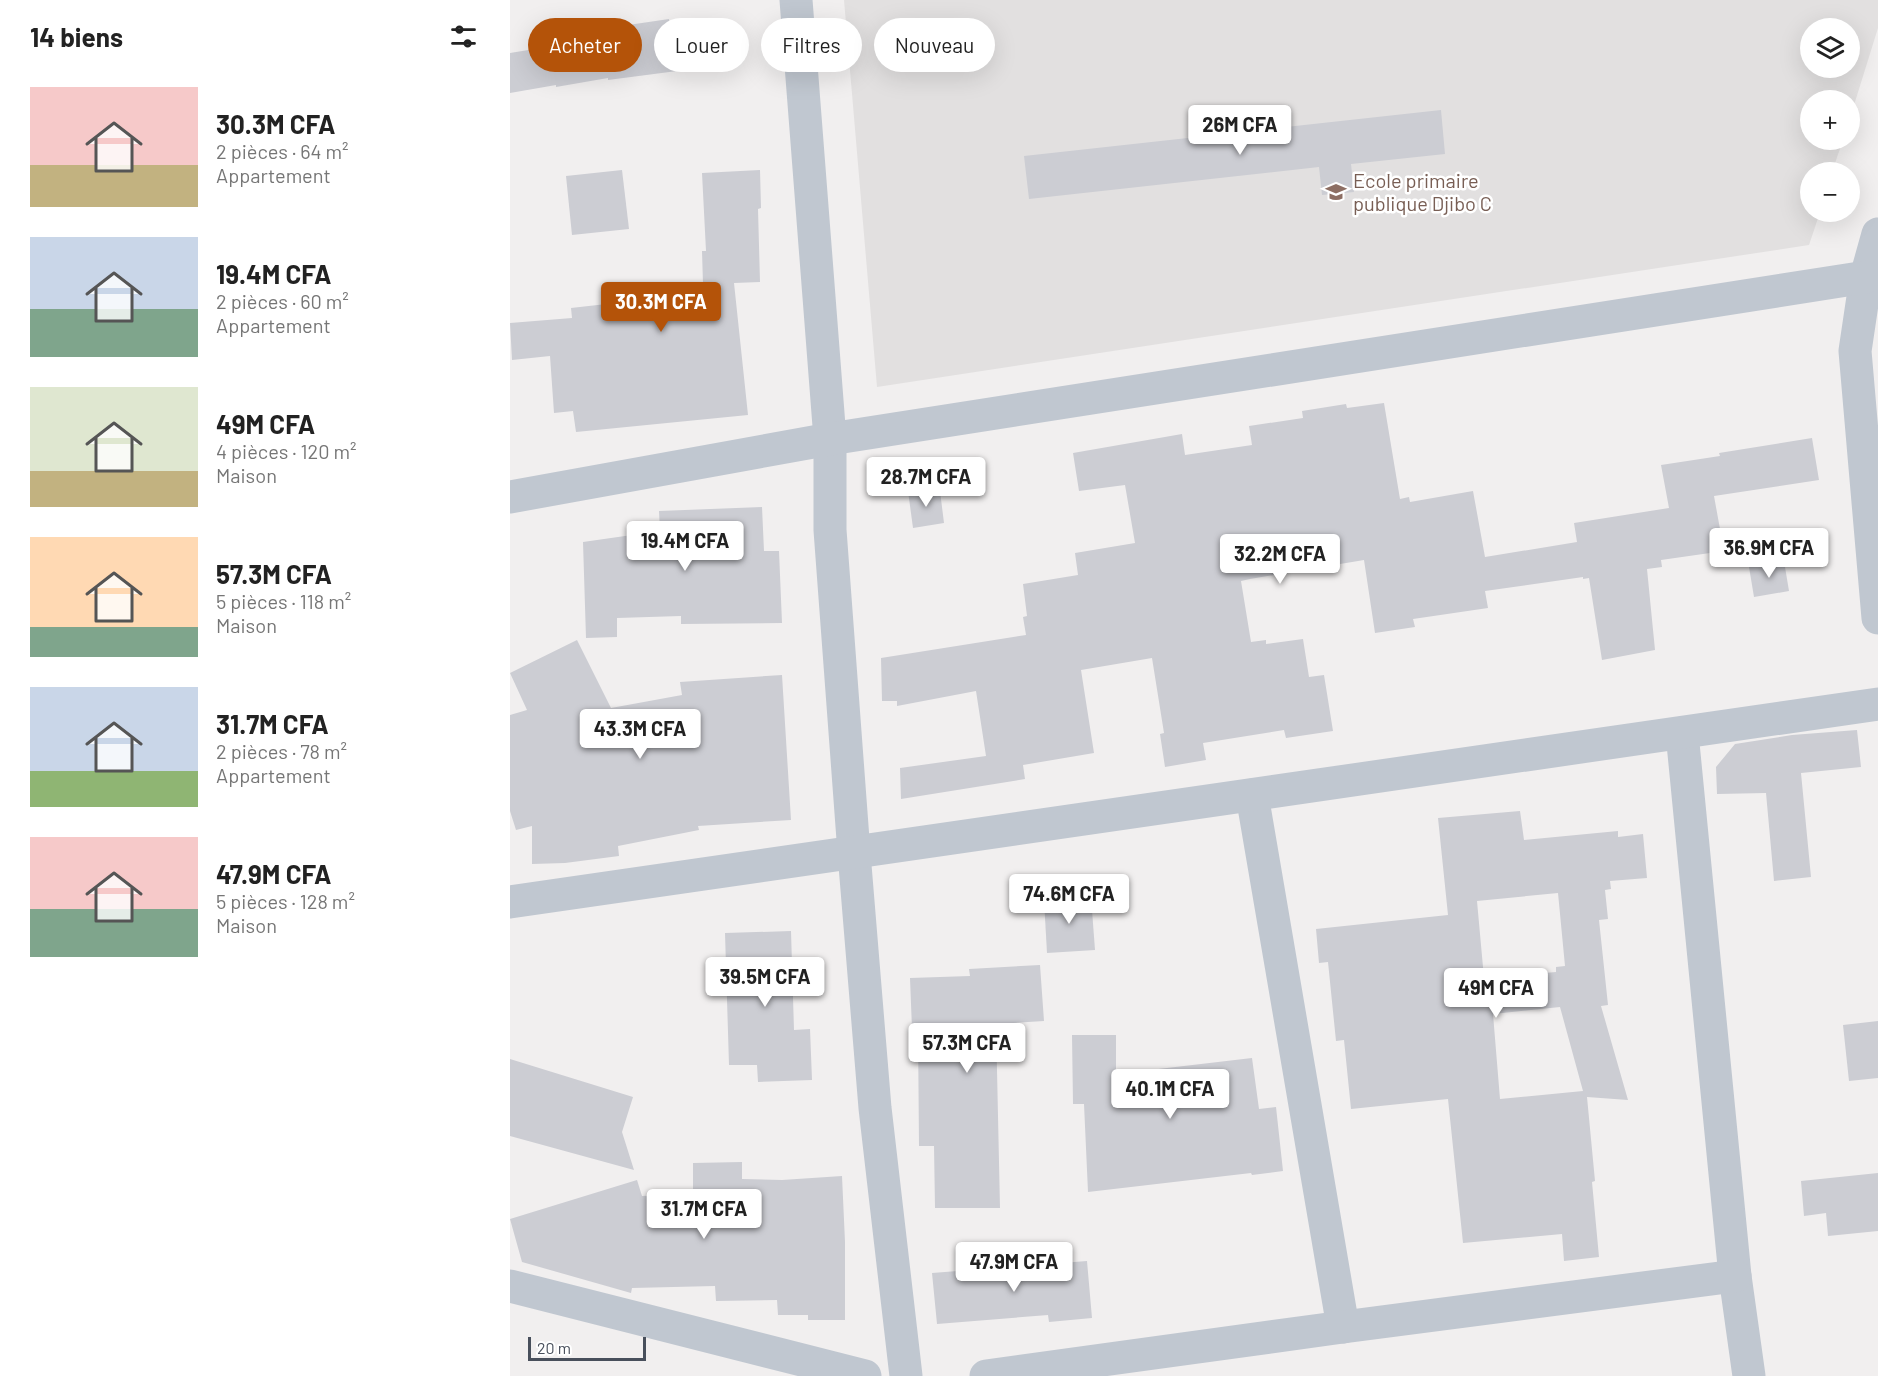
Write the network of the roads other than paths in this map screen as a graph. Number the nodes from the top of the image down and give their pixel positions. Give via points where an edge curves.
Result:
1 (796, 0) edge
2 (1878, 234) edge
3 (1866, 277) junction
4 (830, 439) junction
5 (510, 497) edge
6 (1878, 618) edge
7 (1878, 705) edge
8 (1682, 733) junction
9 (1252, 795) junction
10 (854, 853) junction
11 (510, 902) edge
12 (1735, 1276) junction
13 (510, 1286) edge
14 (1343, 1327) junction
15 (865, 1376) edge
16 (906, 1376) edge
17 (986, 1376) edge
18 (1749, 1376) edge

1 - 4 street
2 - 3 street
3 - 4 street
3 - 6 street via 1855,351
4 - 5 street
4 - 10 street via 830,530
7 - 8 street
8 - 9 street
8 - 12 street
9 - 10 street
9 - 14 street
10 - 11 street
10 - 16 street via 875,1108
12 - 14 street
12 - 18 street
13 - 15 street
14 - 17 street

